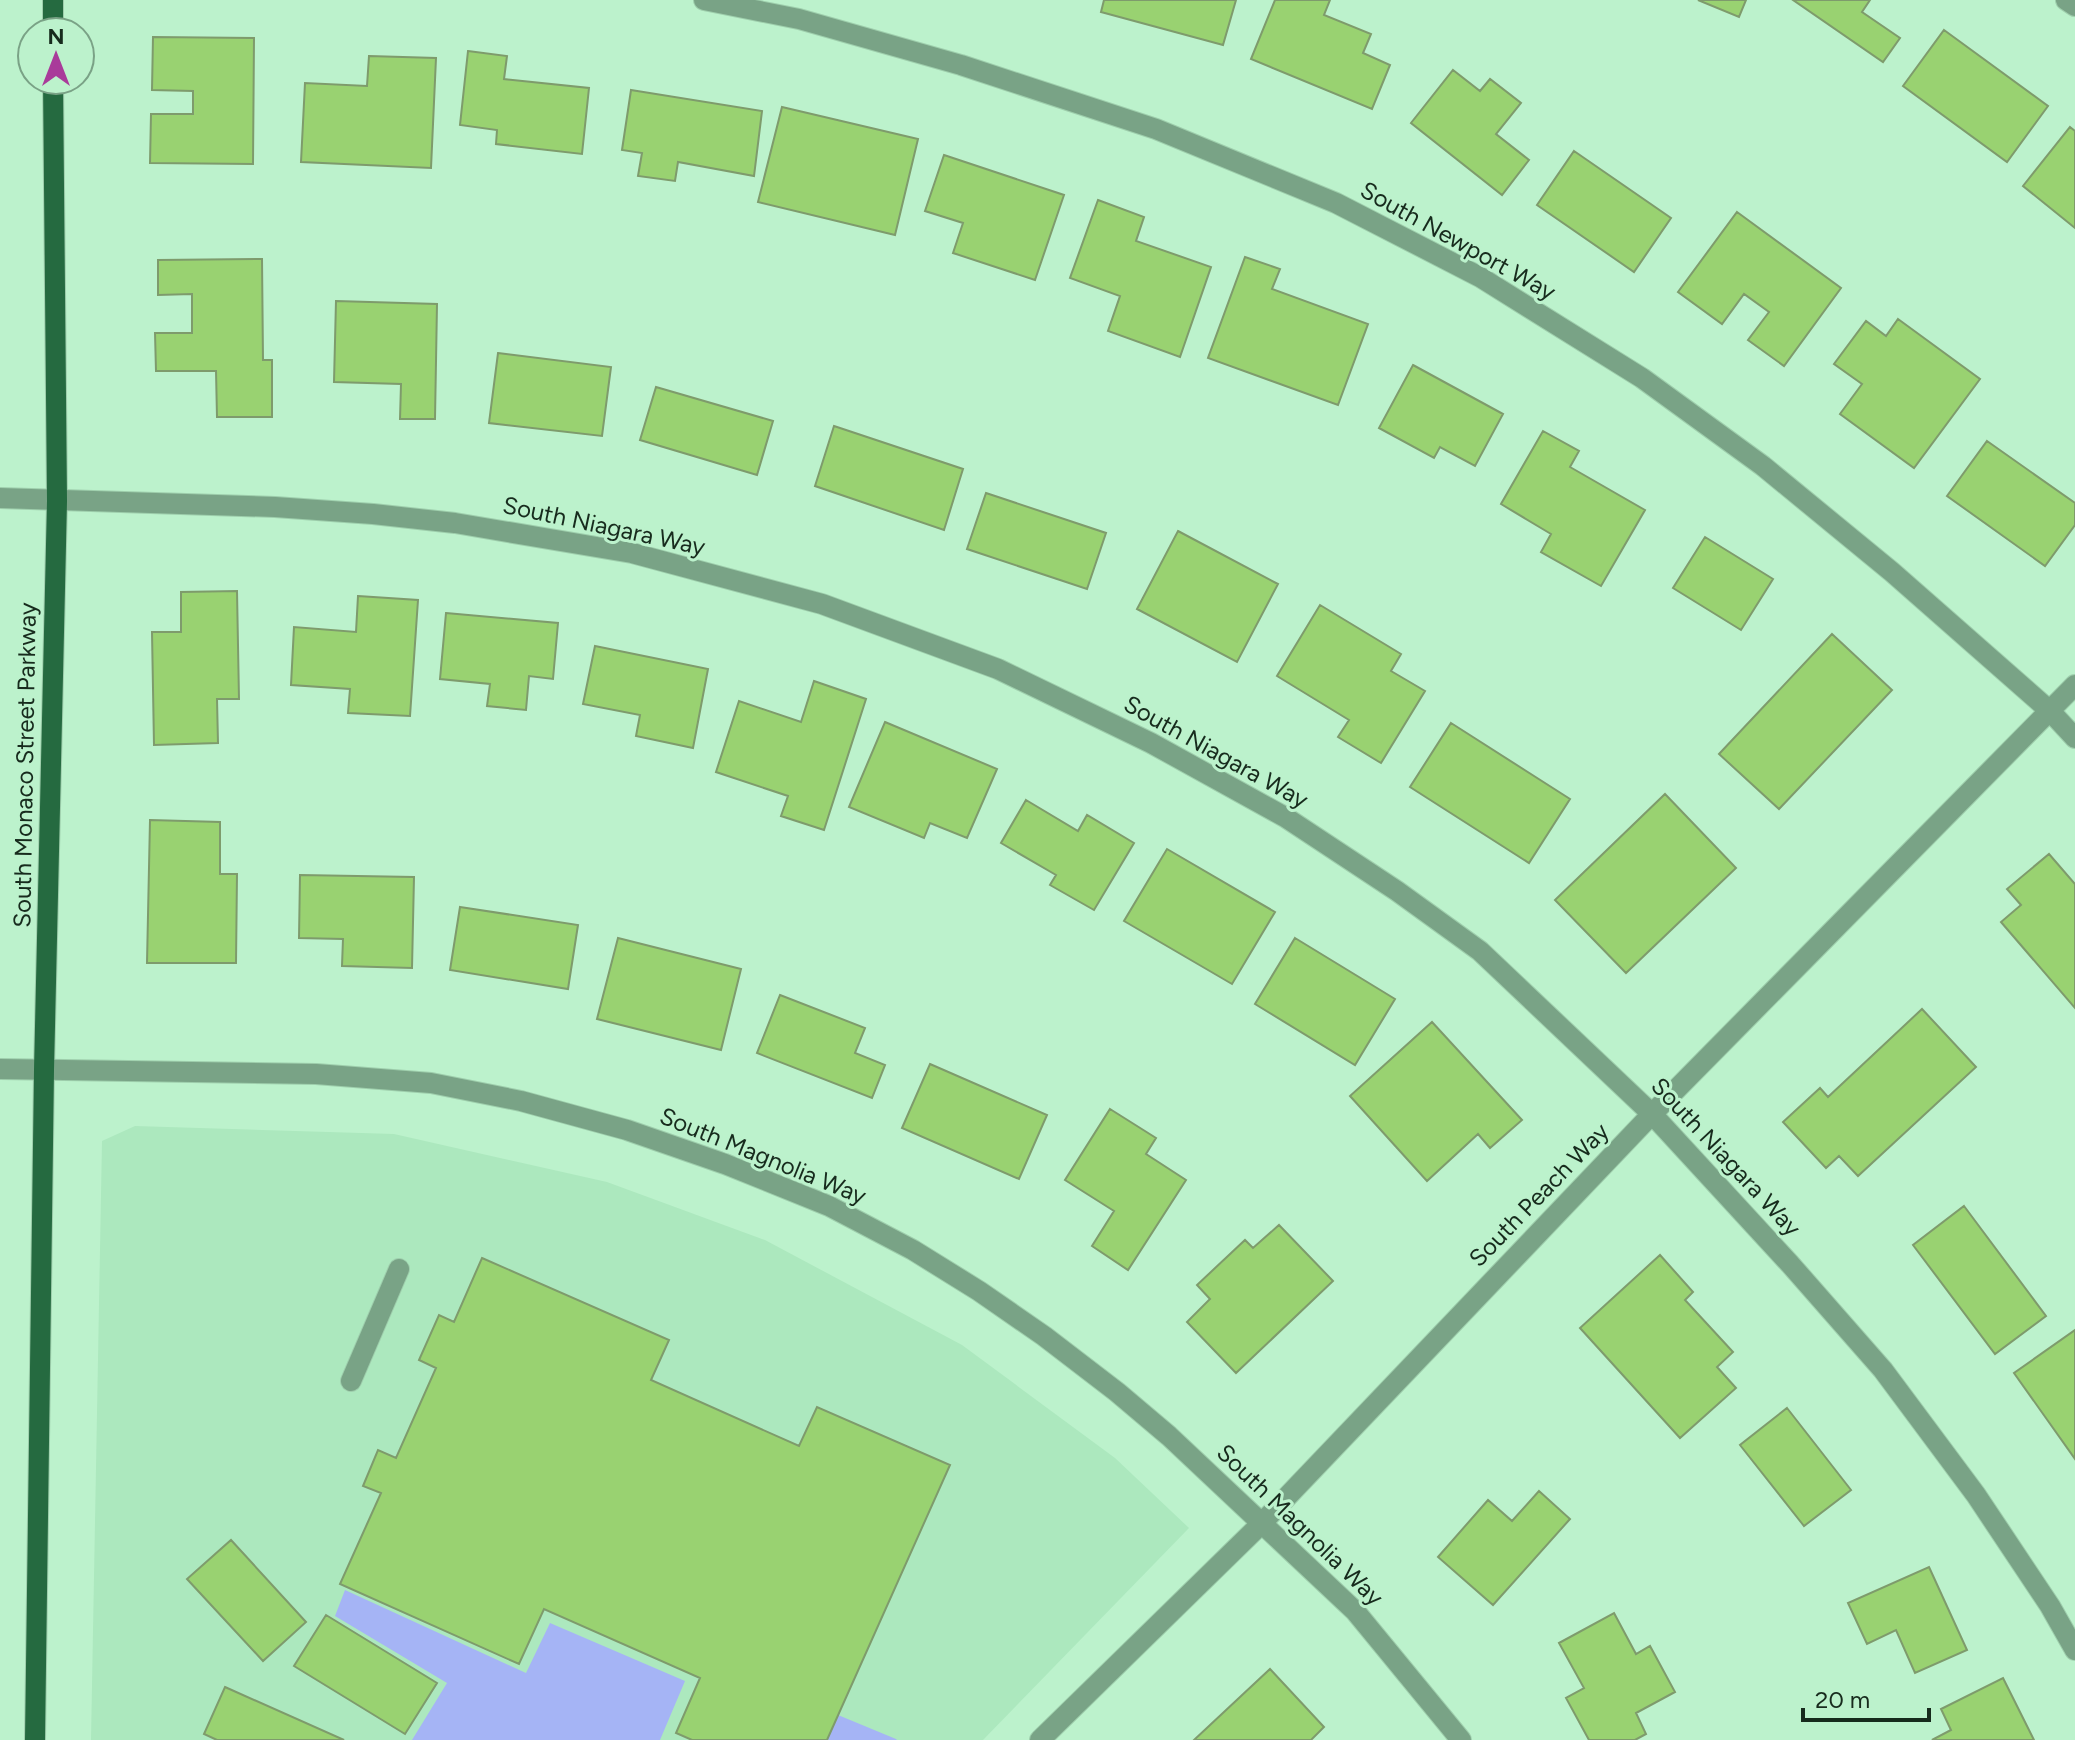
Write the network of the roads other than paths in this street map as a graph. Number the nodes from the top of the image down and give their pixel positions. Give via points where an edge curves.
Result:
1 (704, 0) edge
2 (2066, 0) edge
3 (2075, 6) edge
4 (53, 96) edge
5 (0, 498) edge
6 (57, 501) junction
7 (2075, 685) edge
8 (2050, 711) junction
9 (2075, 738) edge
10 (0, 1069) edge
11 (44, 1070) junction
12 (1652, 1114) junction
13 (399, 1269) dead end
14 (351, 1381) dead end
15 (1262, 1523) junction
16 (2075, 1650) edge
17 (35, 1740) edge
18 (1040, 1740) edge
19 (1461, 1740) edge

1 - 8 street, South Newport Way via 873,39 1156,129 1336,203 1480,277 1642,378 1763,466
2 - 3 street
4 - 6 main road, South Monaco Street Parkway
5 - 6 street, South Niagara Way
6 - 11 main road, South Monaco Street Parkway
6 - 12 street, South Niagara Way via 373,514 632,553 822,604 998,669 1151,743 1285,817 1397,891 1480,951
7 - 8 street, South Peach Way
8 - 9 street, South Newport Way
8 - 12 street, South Peach Way
10 - 11 street, South Magnolia Way
11 - 15 street, South Magnolia Way via 316,1074 431,1083 533,1104 700,1154 829,1206 979,1291 1117,1392
11 - 17 main road, South Monaco Street Parkway
12 - 15 street, South Peach Way
12 - 16 street, South Niagara Way via 1883,1370 1976,1495
13 - 14 street
15 - 18 street, South Peach Way
15 - 19 street, South Magnolia Way via 1355,1611

